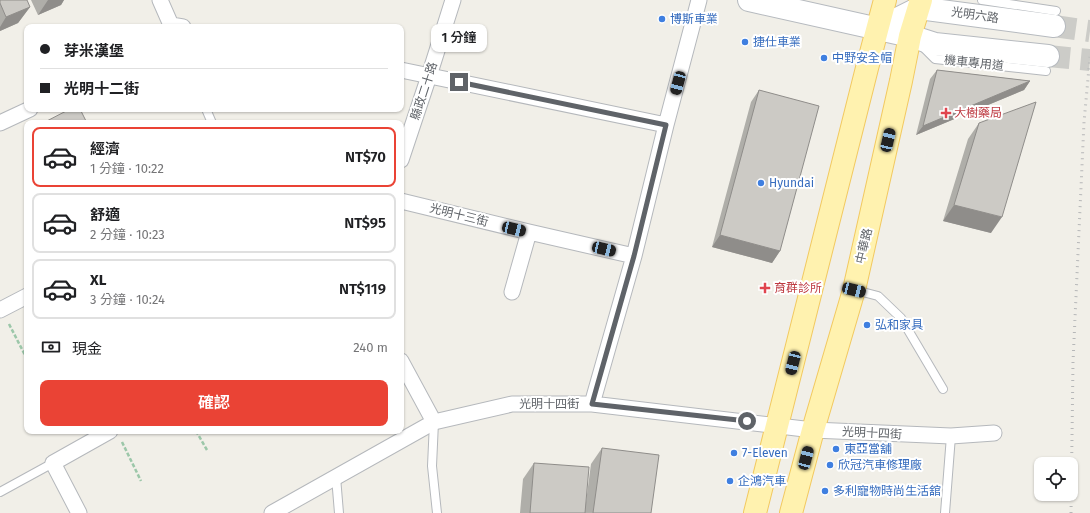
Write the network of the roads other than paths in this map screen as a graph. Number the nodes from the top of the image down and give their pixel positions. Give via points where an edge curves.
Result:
1 (160, 0) edge
2 (453, 0) edge
3 (699, 0) edge
4 (749, 0) edge
5 (885, 0) edge
6 (982, 0) edge
7 (923, 3) edge
8 (1055, 18) joint
9 (174, 24) edge
10 (877, 29) junction
11 (910, 36) junction
12 (1047, 64) tunnel mouth
13 (404, 71) edge
14 (430, 76) junction
15 (24, 112) edge
16 (0, 123) edge
17 (666, 125) junction
18 (404, 151) edge
19 (404, 202) edge
20 (529, 232) junction
21 (634, 256) junction
22 (854, 290) junction
23 (512, 292) dead end
24 (24, 298) edge
25 (1, 309) edge
26 (404, 367) edge
27 (943, 389) dead end
28 (592, 404) junction
29 (434, 422) junction
30 (778, 425) junction
31 (813, 430) junction
32 (994, 434) dead end
33 (115, 435) edge
34 (951, 436) junction
35 (53, 463) junction
36 (336, 477) junction
37 (0, 492) edge
38 (79, 513) edge
39 (272, 513) edge
40 (340, 513) edge
41 (437, 513) edge
42 (755, 513) edge
43 (792, 513) edge
44 (945, 513) edge

1 - 9 street
2 - 14 street, 縣政二十路
3 - 17 street
4 - 10 main road
5 - 10 main road
6 - 8 lane
7 - 8 main road, 光明六路
7 - 10 main road
7 - 11 main road, 中華路
10 - 11 main road
10 - 30 main road
11 - 12 main road via 935,44
11 - 22 main road, 中華路
13 - 14 street
14 - 17 street
14 - 18 street, 縣政二十路
15 - 16 street
17 - 21 street
19 - 20 street, 光明十三街
20 - 21 street, 光明十三街
20 - 23 street
21 - 28 street
22 - 27 lane via 878,296 900,318
22 - 31 main road, 中華路
24 - 25 street
26 - 29 street
28 - 29 street, 光明十四街 via 512,404
28 - 30 street, 光明十四街
29 - 36 street, 光明十四街
29 - 41 lane via 432,466
30 - 31 street, 光明十四街
30 - 42 main road
31 - 34 street, 光明十四街
31 - 43 main road, 中華路
32 - 34 street, 光明十四街
33 - 35 street
34 - 44 lane
35 - 37 lane
35 - 38 street
36 - 39 street, 光明十四街
36 - 40 lane

